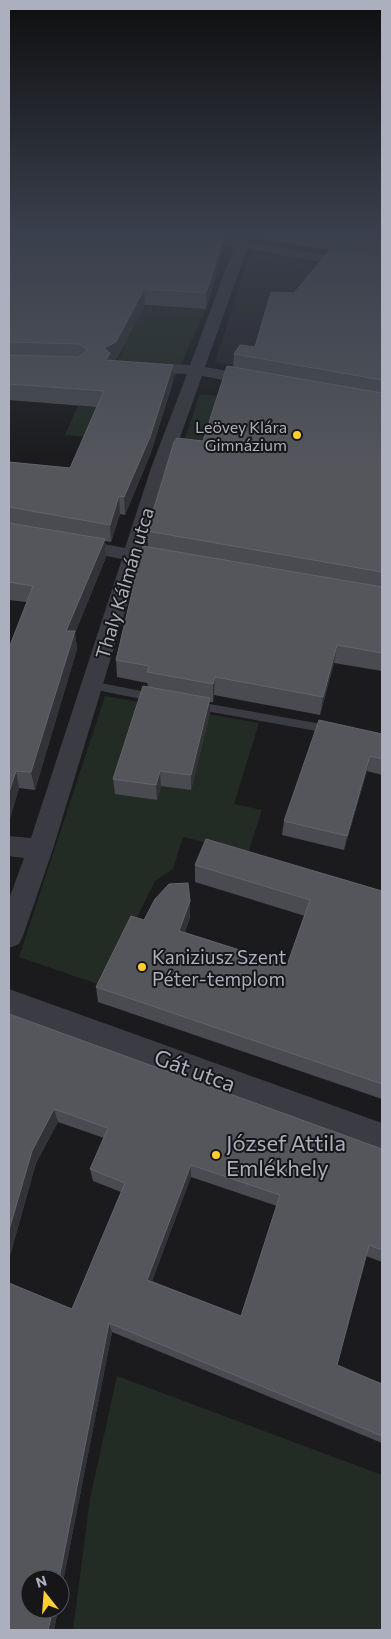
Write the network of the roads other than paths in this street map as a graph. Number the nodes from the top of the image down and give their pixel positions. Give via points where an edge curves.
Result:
1 (219, 309) edge
2 (123, 366) edge
3 (197, 370) junction
4 (270, 384) edge
5 (9, 532) edge
6 (132, 555) junction
7 (171, 561) edge
8 (92, 685) junction
9 (166, 700) edge
10 (185, 703) edge
11 (345, 733) edge
12 (9, 846) edge
13 (40, 849) junction
14 (9, 936) edge
15 (9, 1002) edge
16 (382, 1139) edge

1 - 3 street, Thaly Kálmán utca
2 - 3 street
3 - 4 street
3 - 6 street, Thaly Kálmán utca
5 - 6 street
6 - 7 street
6 - 8 street, Thaly Kálmán utca
8 - 9 lane
8 - 13 street, Thaly Kálmán utca
10 - 11 lane
12 - 13 street
13 - 14 street, Thaly Kálmán utca
15 - 16 street, Gát utca

